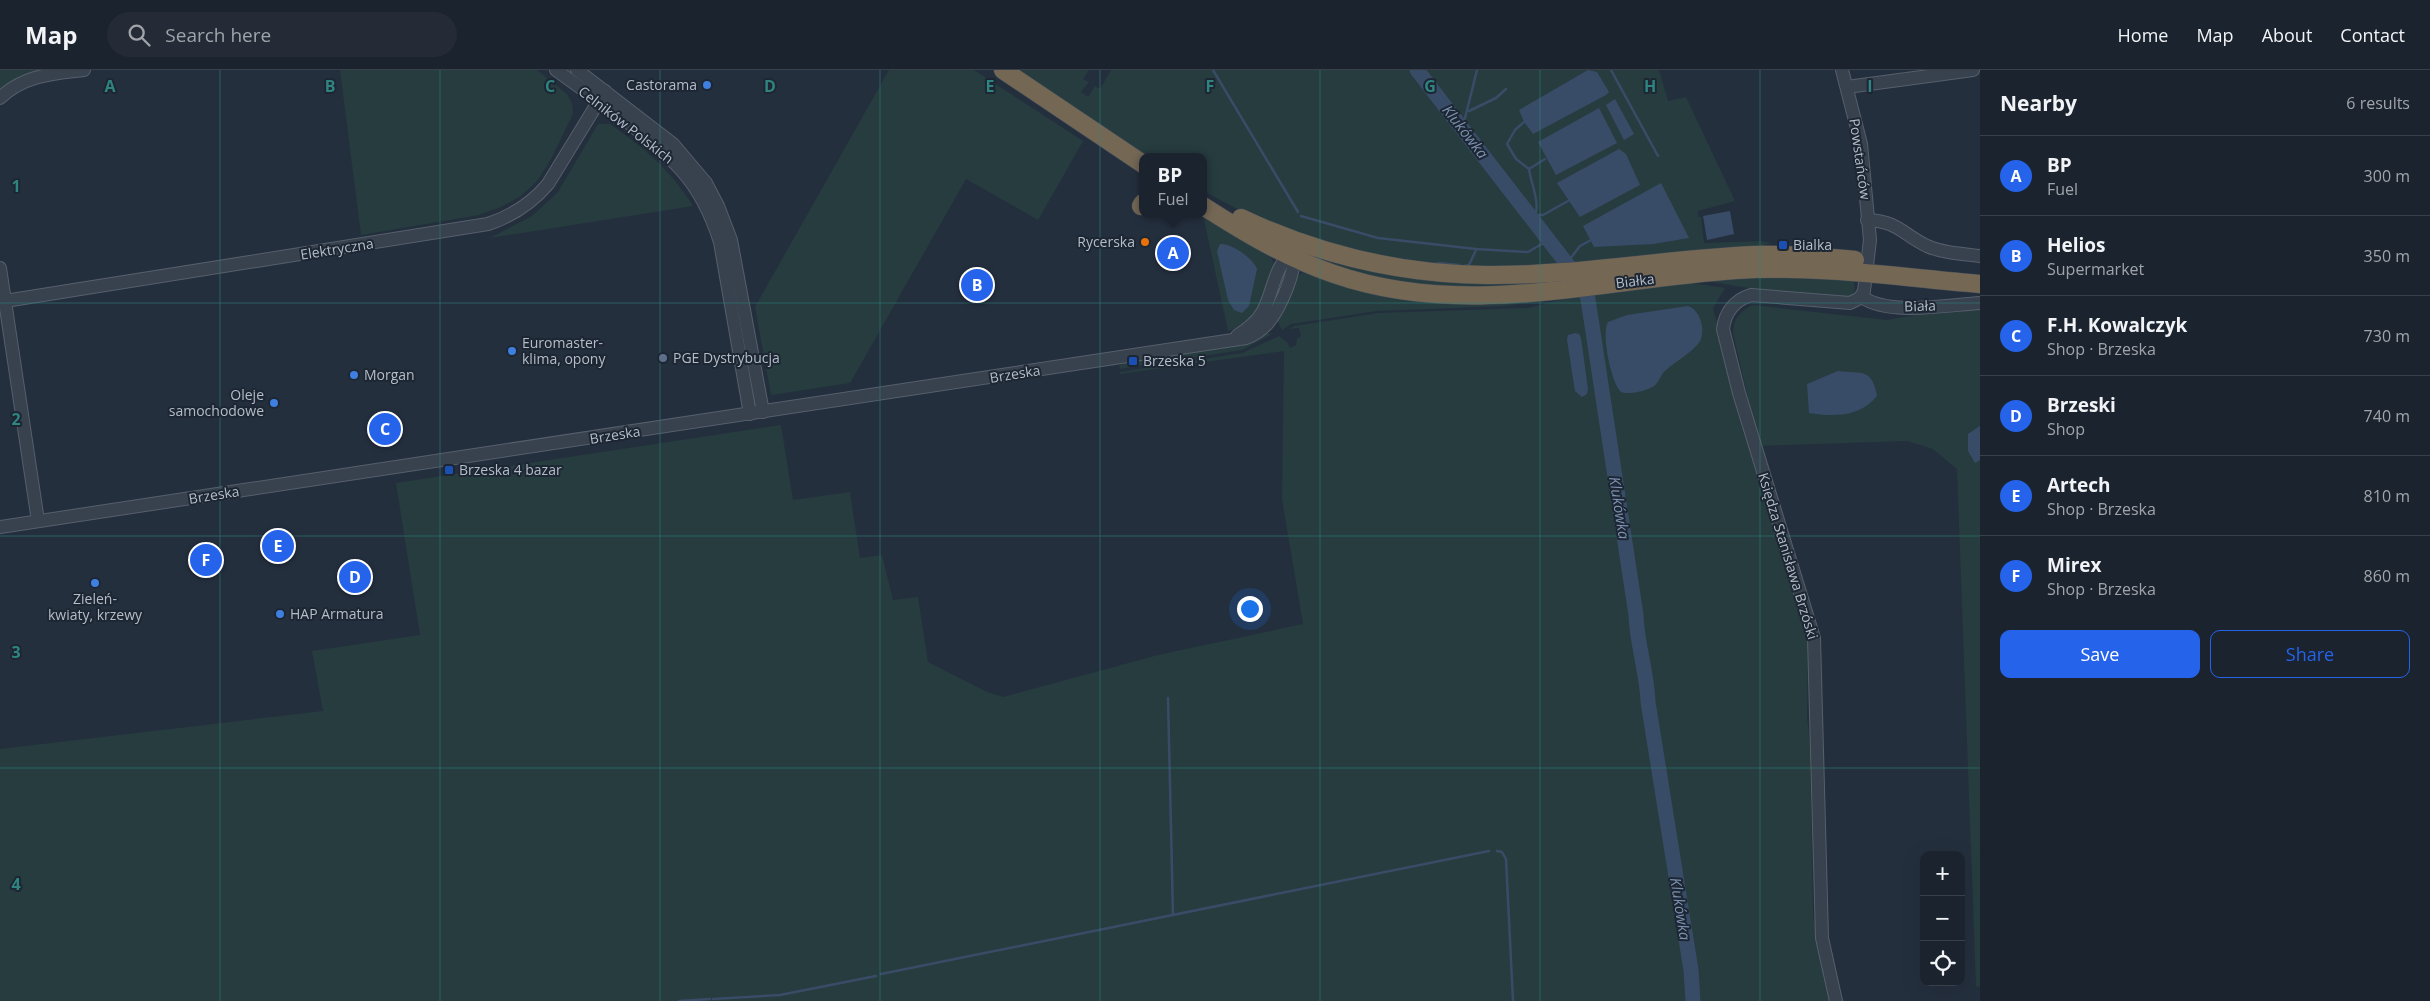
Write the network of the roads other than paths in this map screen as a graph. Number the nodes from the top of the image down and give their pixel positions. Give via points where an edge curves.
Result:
1 (84, 70) edge
2 (556, 70) edge
3 (577, 70) edge
4 (1003, 70) edge
5 (1842, 70) edge
6 (1973, 70) edge
7 (1847, 87) junction
8 (601, 96) junction
9 (0, 98) edge
10 (1128, 153) junction
11 (1139, 161) edge
12 (1139, 166) edge
13 (1207, 200) edge
14 (1207, 208) edge
15 (1867, 220) junction
16 (719, 221) junction
17 (1290, 251) junction
18 (1980, 256) edge
19 (1866, 267) junction
20 (0, 268) edge
21 (1980, 274) edge
22 (1980, 284) edge
23 (1862, 297) junction
24 (5, 301) junction
25 (1980, 304) edge
26 (763, 412) junction
27 (750, 414) junction
28 (38, 521) junction
29 (0, 527) edge
30 (1836, 1001) edge

1 - 9 street via 27,79
2 - 8 street, Celników Polskich
3 - 8 street, Celników Polskich
4 - 10 highway
5 - 7 street, Powstańców
6 - 7 street
7 - 15 street, Powstańców via 1861,144
8 - 16 street, Celników Polskich via 673,144 690,162 706,183
8 - 24 street, Elektryczna via 544,190 520,210 488,224
10 - 11 highway
10 - 12 highway
13 - 17 highway
14 - 17 highway
15 - 18 street via 1888,222 1940,250
15 - 19 street, Powstańców via 1864,240
16 - 26 street, Celników Polskich via 736,265
16 - 27 street, Celników Polskich
17 - 19 highway, Białka via 1310,246 1379,264 1486,275 1552,273 1752,255 1809,256
17 - 19 highway, Białka via 1365,284 1414,293 1482,297 1764,269
17 - 26 street, Brzeska via 1260,316 1252,326 1229,342
19 - 21 highway, Białka
19 - 22 highway, Białka
19 - 23 street
20 - 24 street
23 - 25 street, Biała via 1872,303 1893,306
23 - 30 street, Księdza Stanisława Brzóski via 1850,303 1751,295 1730,309 1723,329 1739,393 1814,638 1822,938
24 - 28 street
26 - 27 street, Brzeska
27 - 28 street, Brzeska
28 - 29 street, Brzeska

